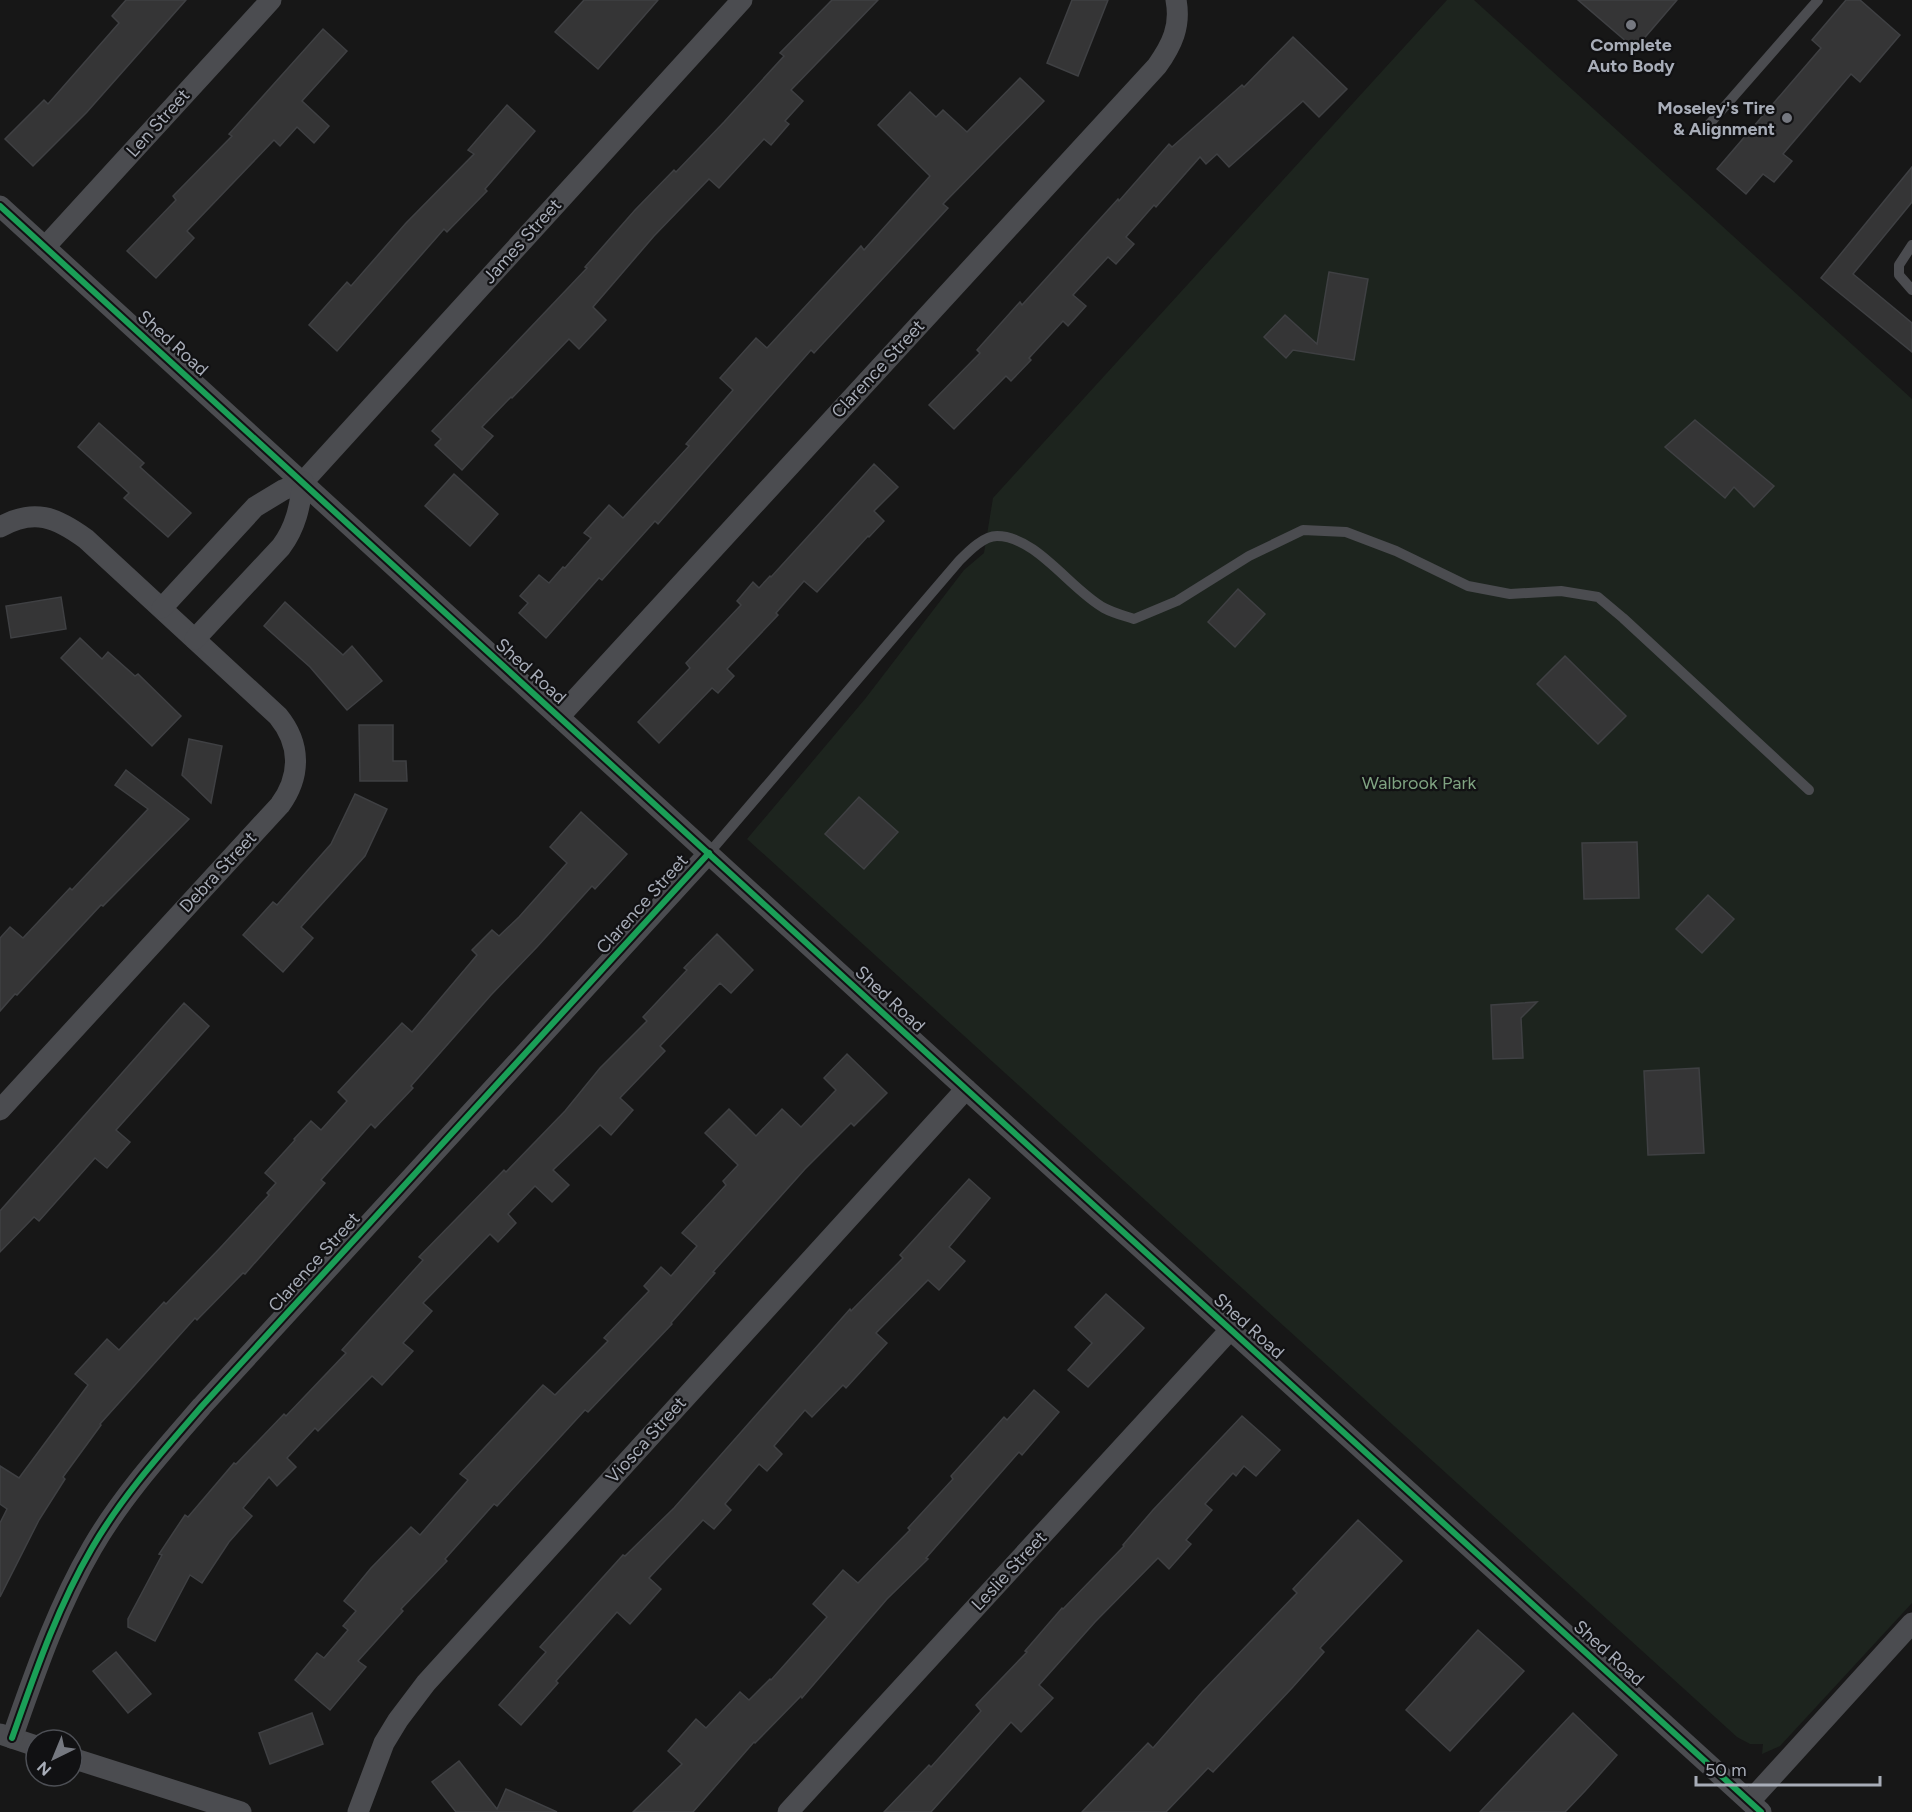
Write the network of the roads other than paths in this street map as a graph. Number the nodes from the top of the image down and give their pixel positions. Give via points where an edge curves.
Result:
1 (271, 0) edge
2 (742, 0) edge
3 (1818, 0) edge
4 (1177, 6) edge
5 (1705, 129) dead end
6 (0, 206) edge
7 (1912, 245) edge
8 (45, 247) junction
9 (1912, 290) edge
10 (303, 482) junction
11 (0, 527) edge
12 (162, 608) junction
13 (195, 639) junction
14 (560, 717) junction
15 (1809, 790) dead end
16 (709, 853) junction
17 (966, 1089) junction
18 (0, 1110) edge
19 (1230, 1330) junction
20 (1912, 1623) edge
21 (6, 1736) edge
22 (24, 1742) edge
23 (84, 1762) edge
24 (1755, 1807) edge
25 (241, 1812) edge
26 (358, 1812) edge
27 (788, 1812) edge

1 - 8 street, Len Street
2 - 10 street, James Street
3 - 5 lane
4 - 14 street, Clarence Street via 1174,40 1157,66
6 - 8 street, Shed Road
7 - 9 lane via 1899,265 1899,275
8 - 10 street, Shed Road
10 - 12 street, James Street via 255,507
10 - 13 street via 290,535
10 - 14 street, Shed Road
11 - 12 street via 30,516 54,519 69,526
12 - 13 street, Debra Street
13 - 18 street, Debra Street via 288,728 295,766 289,792
14 - 16 street, Shed Road
15 - 16 lane via 1598,597 1561,591 1510,594 1468,586 1346,532 1303,530 1249,556 1177,601 1134,619 1104,608 1031,549 1014,539 995,536 972,548 959,561
16 - 17 street, Shed Road
16 - 21 street, Clarence Street via 202,1406 130,1493 93,1546 64,1601
17 - 19 street, Shed Road
17 - 26 street, Viosca Street via 426,1683 384,1743
19 - 24 street, Shed Road
19 - 27 street, Leslie Street
20 - 24 street
21 - 22 street
23 - 25 street

